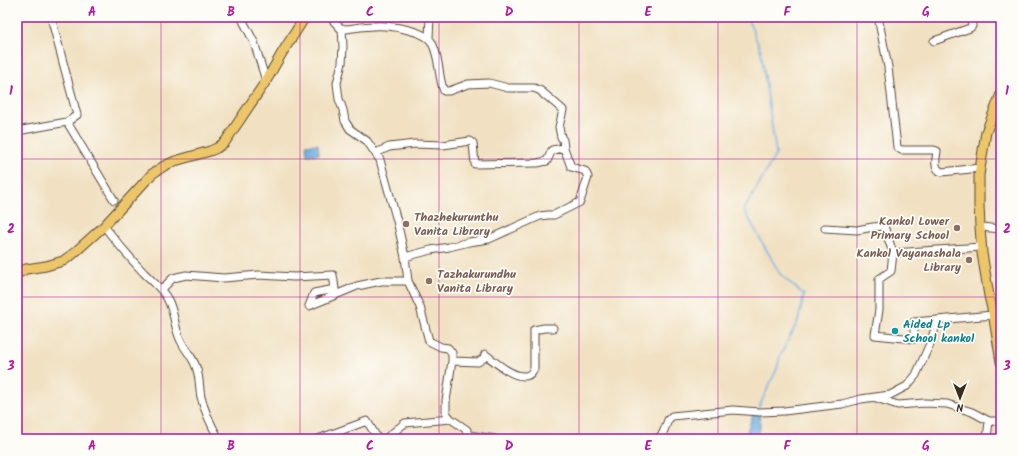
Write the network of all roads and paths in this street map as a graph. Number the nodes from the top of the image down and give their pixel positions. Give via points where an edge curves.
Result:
1 (51, 17) edge
2 (241, 17) edge
3 (305, 17) edge
4 (330, 17) edge
5 (430, 17) edge
6 (878, 17) edge
7 (971, 17) edge
8 (342, 28) junction
9 (429, 38) junction
10 (934, 41) dead end
11 (266, 81) junction
12 (541, 91) junction
13 (1000, 97) edge
14 (546, 99) dead end
15 (67, 122) junction
16 (17, 131) edge
17 (564, 148) junction
18 (376, 153) junction
19 (980, 168) junction
20 (114, 200) dead end
21 (104, 226) junction
22 (980, 227) junction
23 (825, 228) dead end
24 (1001, 229) edge
25 (982, 247) junction
26 (893, 253) junction
27 (405, 257) junction
28 (17, 274) edge
29 (408, 281) junction
30 (162, 289) junction
31 (996, 313) edge
32 (937, 320) junction
33 (553, 328) dead end
34 (452, 361) junction
35 (1001, 362) edge
36 (872, 397) junction
37 (451, 419) junction
38 (989, 421) junction
39 (1001, 421) edge
40 (469, 437) edge
41 (219, 439) edge
42 (318, 439) edge
43 (378, 439) edge
44 (385, 439) edge
45 (495, 439) edge
46 (658, 439) edge
47 (987, 439) edge

1 - 15 street via 77,115
2 - 11 street via 254,42
3 - 11 main road
4 - 8 street
5 - 9 street
6 - 19 street via 888,67 897,147 901,150 936,151 936,167 942,172
7 - 10 street via 970,28
8 - 9 street via 403,28
8 - 18 street via 342,63 337,83 339,99 350,129 367,141
9 - 12 street via 438,61 444,91 468,84 488,83
11 - 21 main road via 225,142 210,151 175,161 152,174
12 - 14 street
12 - 17 street via 563,110 560,136
13 - 19 main road via 986,132
15 - 16 street
15 - 20 street
17 - 18 street via 552,150 547,161 530,163 475,164 473,143 470,141 389,147
17 - 27 street via 571,168 585,171 588,177 580,202 554,215 540,216 488,239
18 - 27 street
19 - 22 main road
21 - 28 main road via 63,261 26,269
21 - 30 street via 121,248
22 - 24 street
22 - 25 main road
23 - 26 street via 857,230 884,226
25 - 26 street
25 - 31 main road via 989,296
26 - 32 street via 892,271 879,280 879,310 875,335 914,339 914,322
27 - 29 street
29 - 30 street via 382,281 357,286 309,306 314,293 336,289 333,274 224,278 186,275 173,278
29 - 34 street via 420,308 429,341 448,348 452,353
30 - 41 street via 173,311 181,341 196,366 205,409
31 - 32 street
31 - 35 main road
32 - 36 street via 922,362 907,386 890,395
33 - 34 street via 534,330 534,369 531,374 525,376 504,368 486,354 478,362
34 - 37 street via 446,401 446,413
36 - 38 street via 898,405 947,404
36 - 46 street via 842,404 784,411 732,410 672,416
37 - 40 street via 467,430
37 - 44 street via 405,423
38 - 39 street
38 - 47 street
40 - 45 street
42 - 43 street via 367,421

